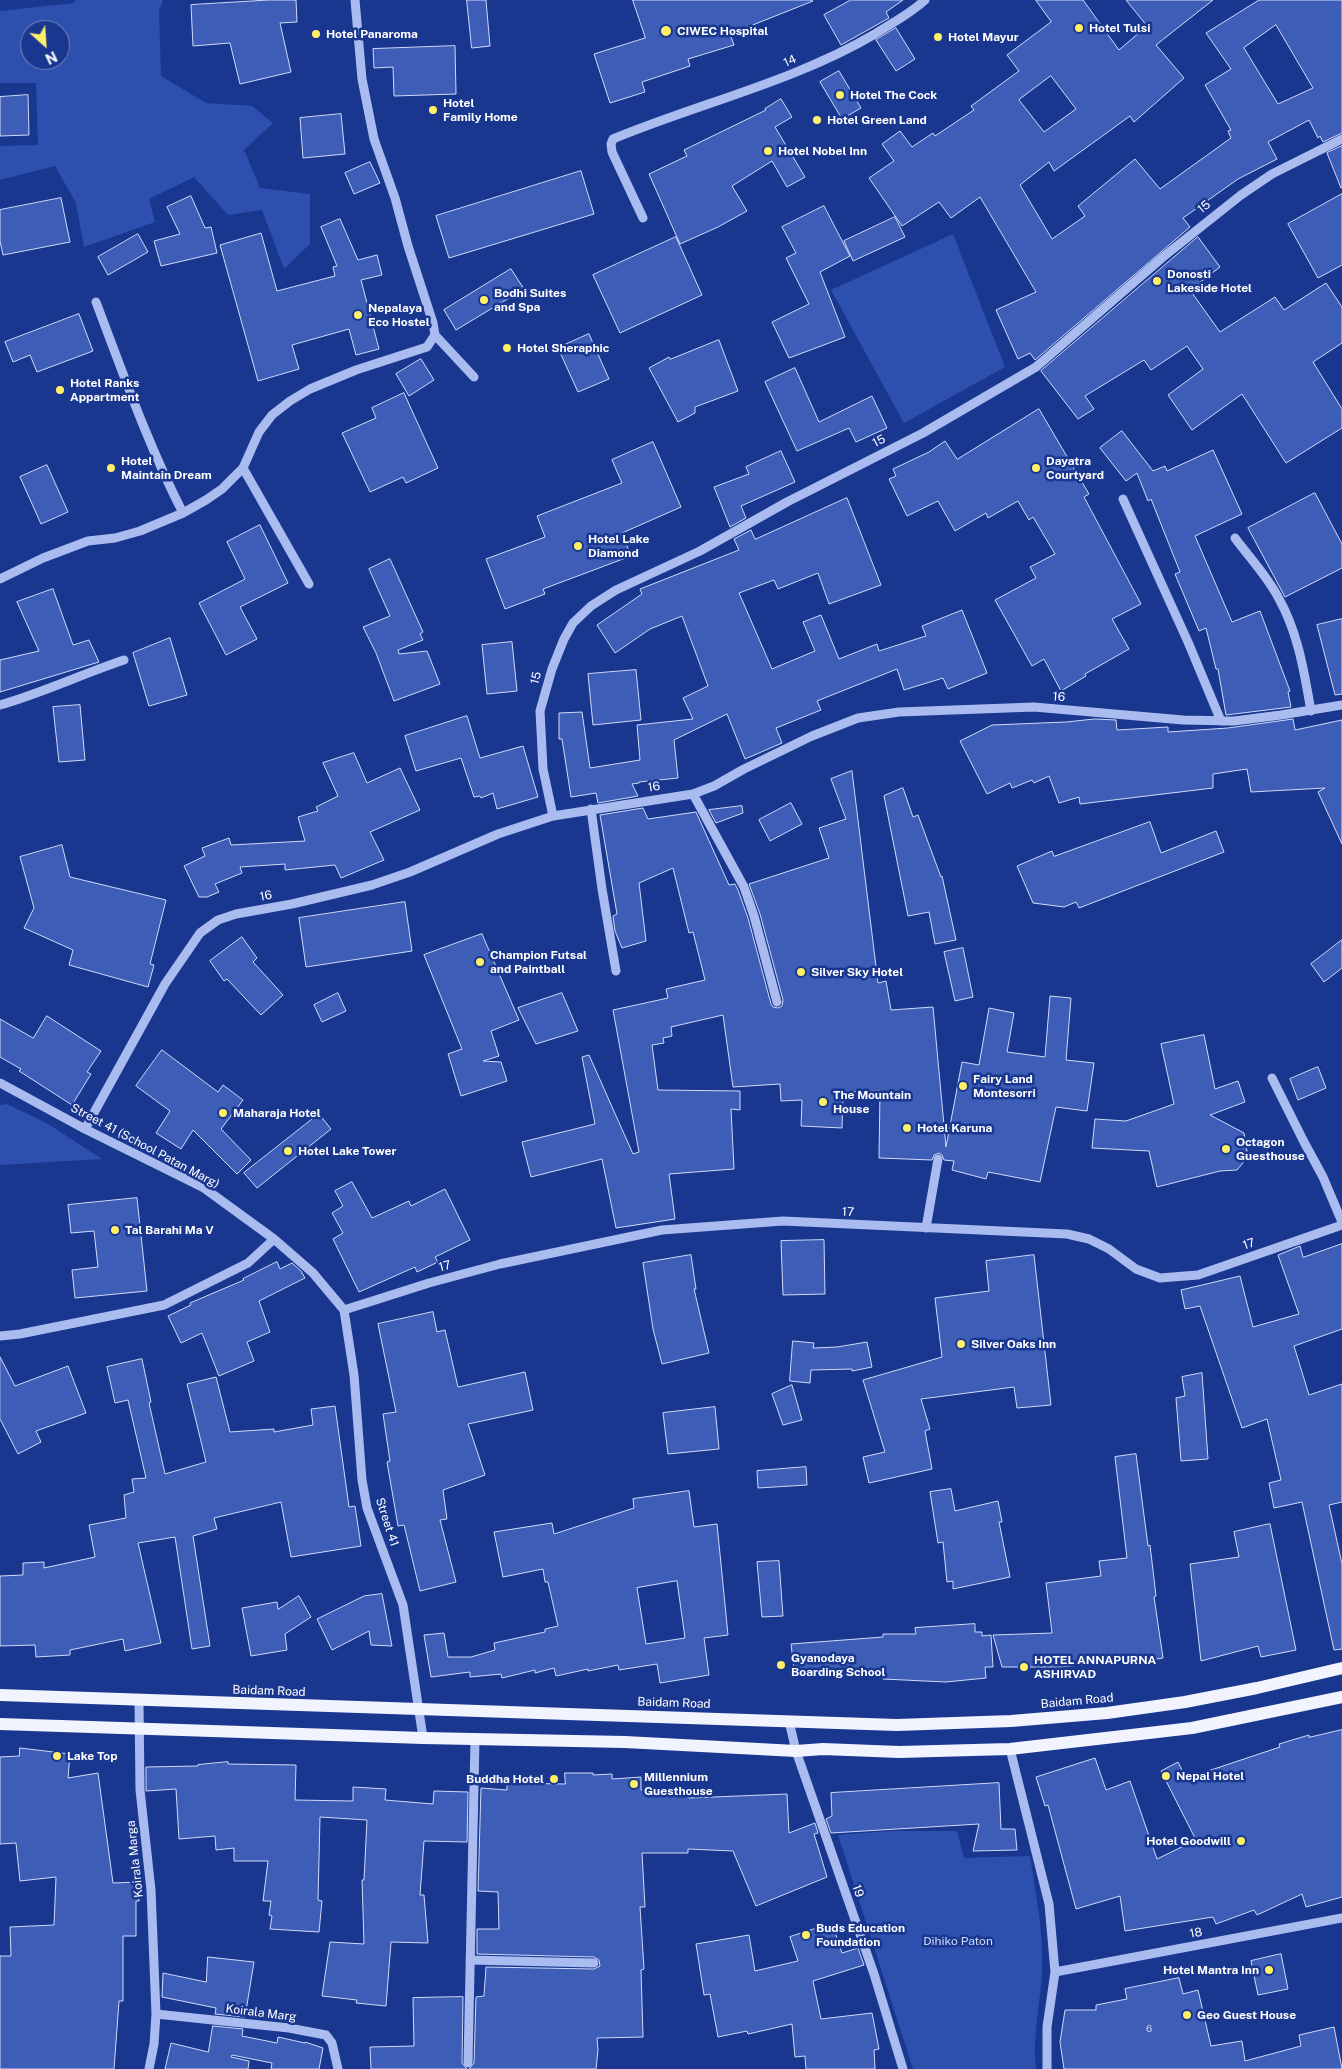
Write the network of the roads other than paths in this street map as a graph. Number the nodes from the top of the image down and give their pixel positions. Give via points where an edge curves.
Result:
1 (355, 0) edge
2 (925, 0) edge
3 (1342, 139) edge
4 (642, 218) dead end
5 (96, 302) dead end
6 (435, 335) junction
7 (474, 377) dead end
8 (242, 468) junction
9 (1123, 499) dead end
10 (183, 513) junction
11 (1235, 538) dead end
12 (0, 579) edge
13 (309, 584) dead end
14 (124, 660) dead end
15 (0, 705) edge
16 (1342, 705) edge
17 (1311, 711) junction
18 (1221, 721) junction
19 (693, 794) junction
20 (591, 809) junction
21 (553, 816) junction
22 (616, 971) dead end
23 (777, 1002) dead end
24 (1272, 1078) dead end
25 (0, 1083) edge
26 (85, 1129) junction
27 (938, 1159) dead end
28 (1342, 1224) edge
29 (926, 1228) junction
30 (274, 1239) junction
31 (344, 1310) junction
32 (0, 1336) edge
33 (1342, 1668) edge
34 (0, 1695) edge
35 (1342, 1697) edge
36 (139, 1701) junction
37 (420, 1709) junction
38 (789, 1722) junction
39 (0, 1724) edge
40 (139, 1730) junction
41 (423, 1738) junction
42 (474, 1740) junction
43 (1010, 1749) junction
44 (796, 1751) junction
45 (1342, 1918) edge
46 (470, 1960) junction
47 (594, 1963) dead end
48 (1055, 1972) junction
49 (156, 2014) junction
50 (468, 2063) dead end
51 (150, 2069) edge
52 (338, 2069) edge
53 (904, 2069) edge
54 (1047, 2069) edge

1 - 6 street via 362,79 374,139 395,198
2 - 4 street, 14 / 14 via 914,11 851,48 776,81 613,139 611,144
3 - 21 street, 15 / 15 via 1272,174 1241,195 1163,257 1036,368 923,434 787,502 700,551 616,590 591,606 573,623 564,640 540,711 543,769
5 - 10 street via 142,424
6 - 7 street
6 - 8 street via 431,343 420,351 356,370 290,401 272,415 259,432
8 - 10 street via 222,489
8 - 13 street
9 - 18 street
10 - 12 street via 140,531 66,548
11 - 17 street via 1278,596 1296,638
14 - 15 street via 39,694
16 - 17 street, 16 / 16
17 - 18 street, 16 / 16
18 - 19 street, 16 / 16 via 1034,708 899,712 858,718 812,736
19 - 20 street, 16 / 16
19 - 23 street via 744,887
20 - 21 street, 16 / 16
20 - 22 street
21 - 26 street, 16 / 16 via 498,834 372,885 218,920 200,933 165,984
24 - 28 street via 1324,1177
25 - 26 street, Street 41 (School Patan Marg)
26 - 30 street, Street 41 (School Patan Marg) via 204,1188
27 - 29 street
28 - 29 street, 17 / 17 via 1198,1275 1160,1278 1136,1269 1089,1239 1067,1234
29 - 31 street, 17 / 17 via 784,1221 662,1230 500,1264
30 - 31 street, Street 41 (School Patan Marg) via 313,1273
30 - 32 street via 248,1263 164,1305
31 - 37 street, Street 41 via 367,1508 403,1605
33 - 38 main road, Baidam Road via 1257,1688 1107,1714 897,1725
34 - 36 main road, Baidam Road
35 - 43 main road via 1192,1728
36 - 37 main road, Baidam Road
36 - 40 street, Koirala Marga
37 - 38 main road, Baidam Road
37 - 41 street, Street 41
38 - 44 street, 19
39 - 40 main road
40 - 41 main road
40 - 49 street, Koirala Marga via 140,1790 151,1890
41 - 42 main road
42 - 44 main road via 625,1742
42 - 46 street
43 - 44 main road
43 - 48 street via 1049,1904
44 - 53 street, 19
45 - 48 street, 18 / 18
46 - 47 street
46 - 50 street
48 - 54 street via 1047,2027
49 - 51 street, Koirala Marga
49 - 52 street, Koirala Marg via 326,2035 332,2042

